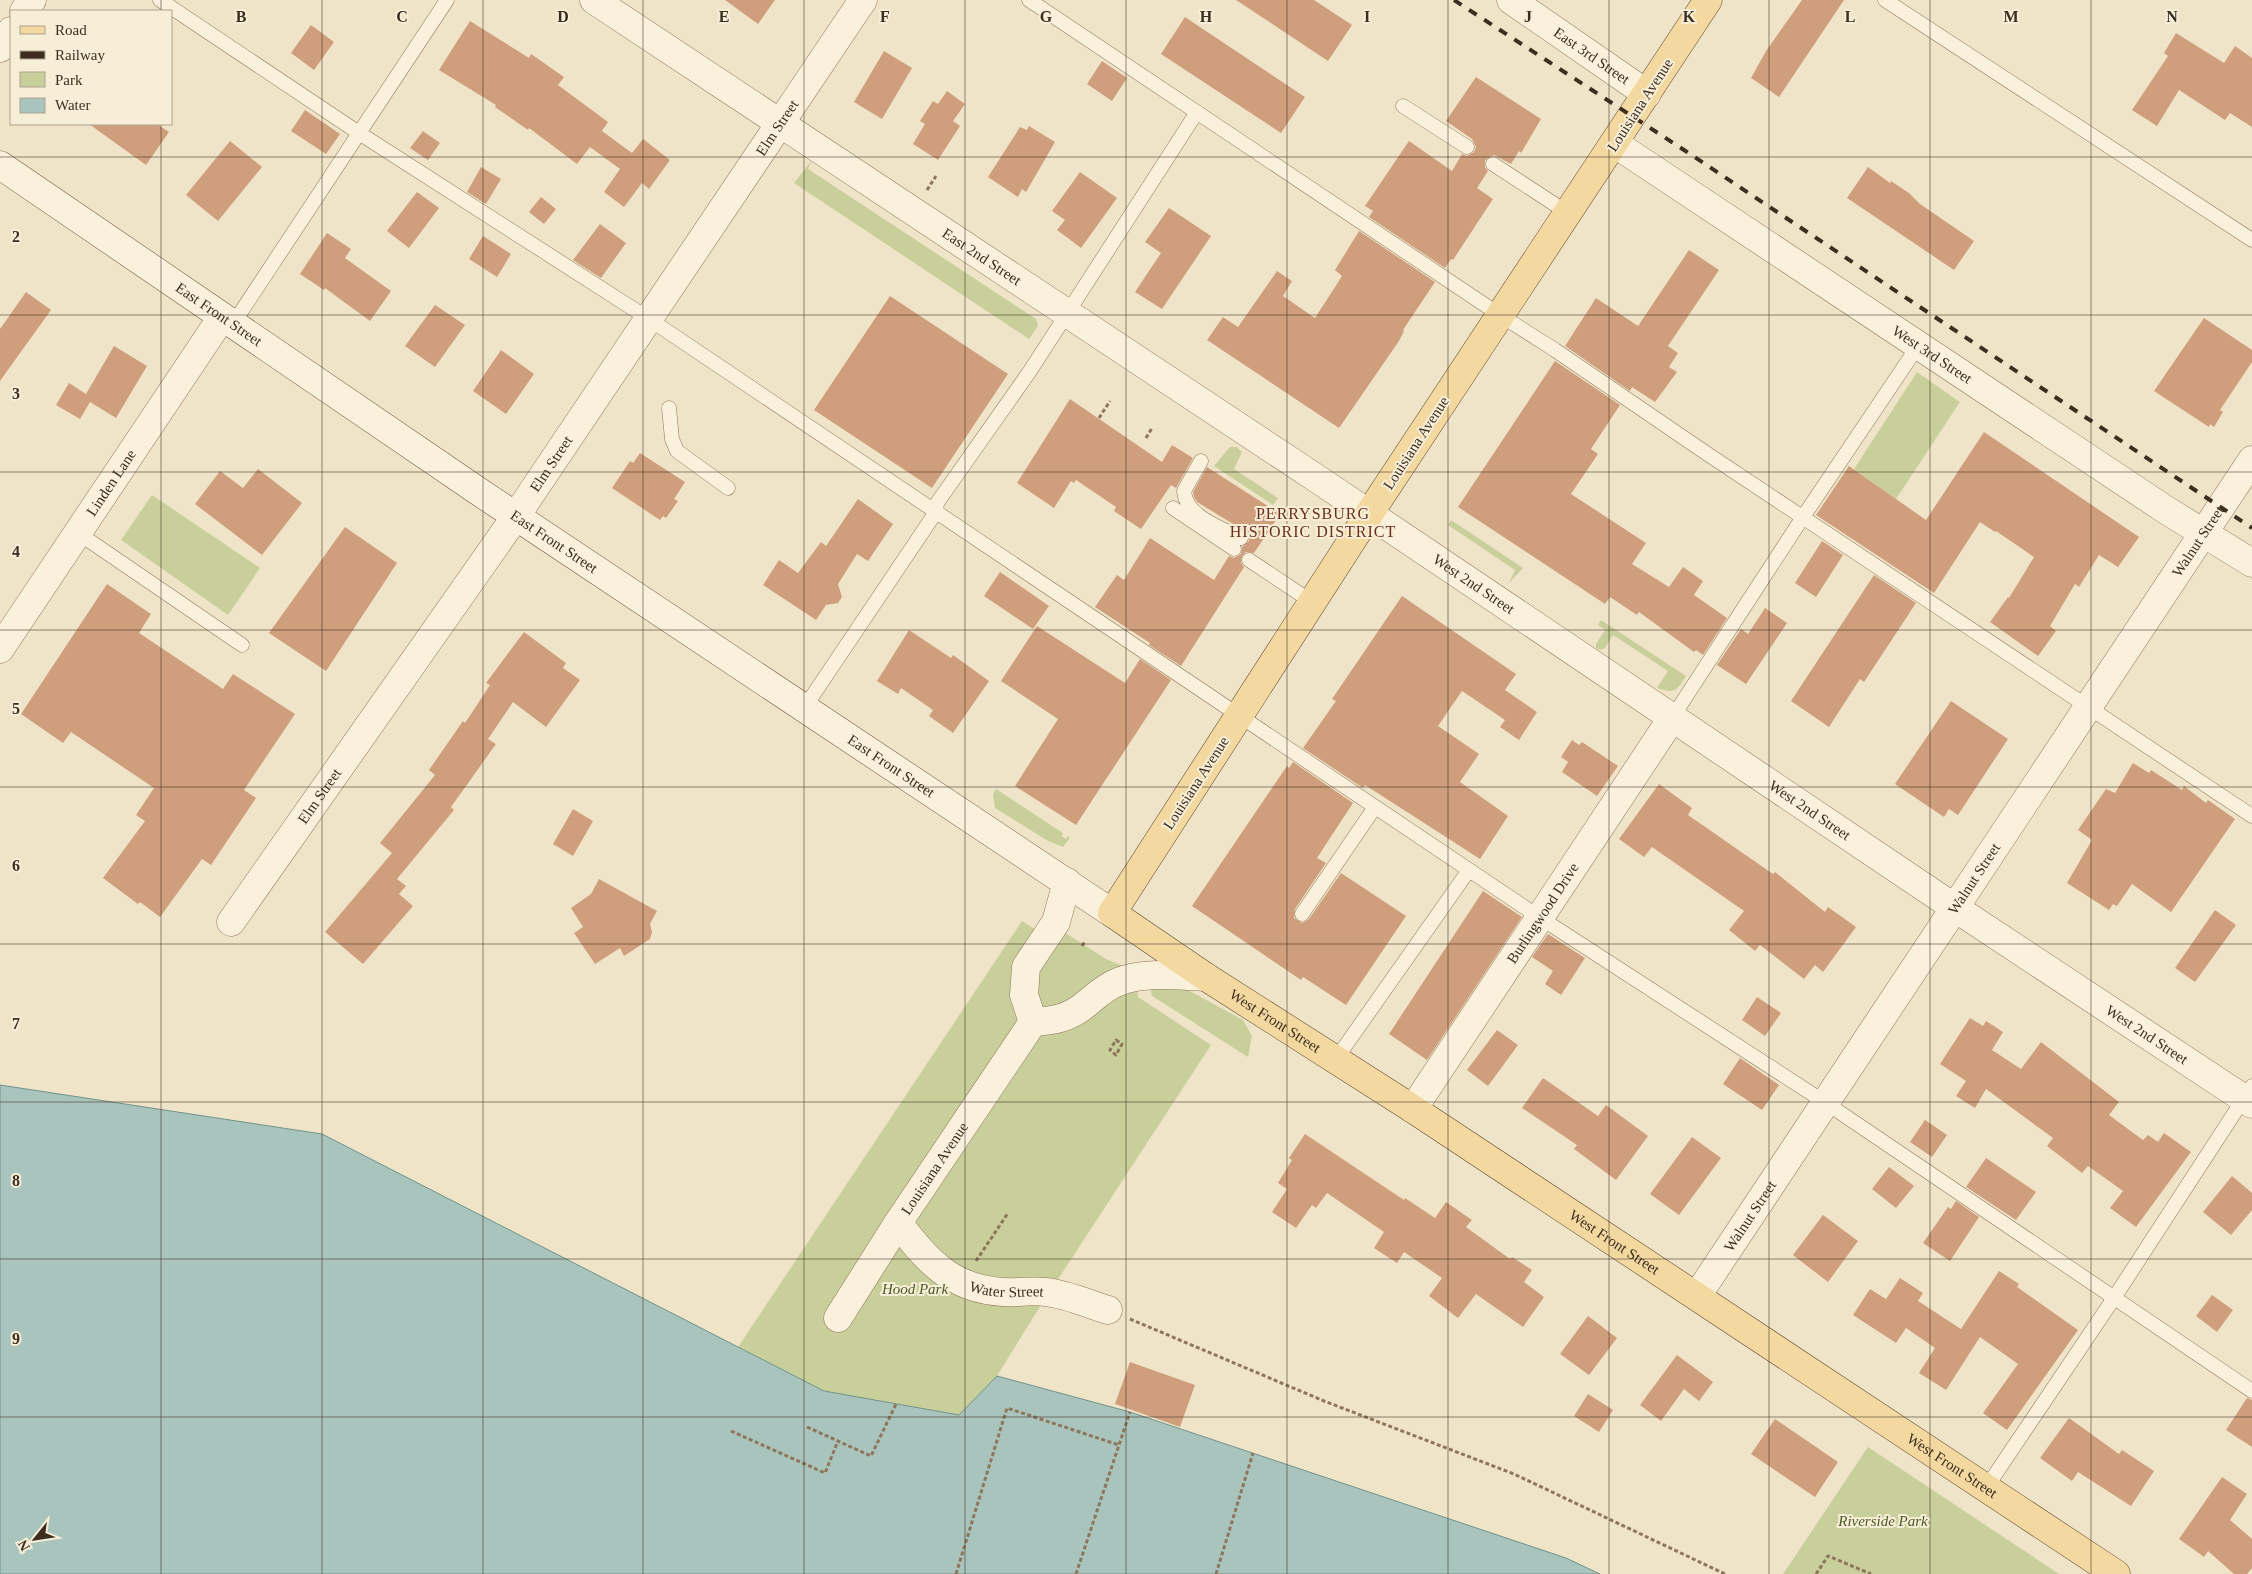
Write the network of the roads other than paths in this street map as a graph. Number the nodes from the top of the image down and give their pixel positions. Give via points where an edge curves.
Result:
1 (160, 0) edge
2 (446, 0) edge
3 (594, 0) edge
4 (863, 0) edge
5 (1029, 0) edge
6 (1511, 0) edge
7 (1708, 0) edge
8 (1885, 0) edge
9 (10, 33) edge
10 (0, 48) edge
11 (1647, 94) junction
12 (1403, 106) dead end
13 (1197, 112) junction
14 (780, 124) junction
15 (359, 133) junction
16 (1614, 143) junction
17 (1467, 147) dead end
18 (1493, 164) dead end
19 (0, 165) edge
20 (1568, 213) junction
21 (2252, 240) edge
22 (1067, 314) junction
23 (1500, 315) junction
24 (649, 319) junction
25 (227, 320) junction
26 (1918, 346) junction
27 (669, 408) dead end
28 (2252, 460) edge
29 (1201, 461) dead end
30 (728, 488) dead end
31 (1173, 508) dead end
32 (936, 512) junction
33 (1369, 514) junction
34 (516, 516) junction
35 (1803, 517) junction
36 (2204, 532) junction
37 (78, 533) junction
38 (1249, 560) dead end
39 (2252, 563) edge
40 (1312, 602) junction
41 (242, 645) dead end
42 (0, 650) edge
43 (805, 707) junction
44 (2088, 707) junction
45 (1239, 716) junction
46 (1672, 718) junction
47 (1375, 807) junction
48 (2252, 816) edge
49 (1469, 870) junction
50 (1068, 882) junction
51 (1955, 908) junction
52 (1112, 913) junction
53 (1302, 914) dead end
54 (1539, 917) junction
55 (231, 922) dead end
56 (1206, 977) junction
57 (1033, 1022) junction
58 (1336, 1059) junction
59 (2249, 1096) edge
60 (1826, 1102) junction
61 (1413, 1108) junction
62 (898, 1223) junction
63 (1697, 1296) junction
64 (2114, 1298) junction
65 (1108, 1310) road end
66 (838, 1318) dead end
67 (2252, 1391) edge
68 (1986, 1488) junction
69 (2116, 1574) edge

1 - 15 lane
2 - 15 lane
3 - 14 street, East 2nd Street
4 - 14 street, Elm Street
5 - 13 lane
6 - 11 street, East 3rd Street
7 - 11 main road, Louisiana Avenue
8 - 21 lane
9 - 10 street
11 - 16 main road, Louisiana Avenue
12 - 17 lane
13 - 22 lane
13 - 23 lane
14 - 22 street, East 2nd Street
14 - 24 street, Elm Street
15 - 24 lane
15 - 25 lane
16 - 20 main road, Louisiana Avenue
16 - 26 street, West 3rd Street
18 - 20 lane
19 - 25 street, East Front Street
20 - 23 main road, Louisiana Avenue
22 - 32 lane via 938,503
22 - 33 street, East 2nd Street
23 - 33 main road, Louisiana Avenue
23 - 35 lane
24 - 32 lane
24 - 34 street, Elm Street
25 - 34 street, East Front Street
25 - 37 street, Linden Lane
26 - 35 lane
26 - 36 street, West 3rd Street
27 - 30 lane via 672,438 677,451
28 - 36 street, Walnut Street
29 - 31 lane via 1184,491 1187,504 1237,544
32 - 43 lane
32 - 45 lane
33 - 40 main road, Louisiana Avenue
33 - 46 street, West 2nd Street
34 - 43 street, East Front Street
34 - 55 street, Elm Street
35 - 44 lane
35 - 46 lane
36 - 39 street, West 3rd Street
36 - 44 street, Walnut Street
37 - 41 lane
37 - 42 street, Linden Lane
38 - 40 lane
40 - 45 main road, Louisiana Avenue
43 - 50 street, East Front Street
44 - 48 lane
44 - 51 street, Walnut Street
45 - 47 lane
45 - 52 main road, Louisiana Avenue
46 - 51 street, West 2nd Street
46 - 54 street, Burlingwood Drive
47 - 49 lane
47 - 53 lane
49 - 54 lane
49 - 58 lane
50 - 52 street, East Front Street
50 - 57 street via 1056,922 1026,967 1024,995
51 - 59 street, West 2nd Street
51 - 60 street, Walnut Street
52 - 56 main road, West Front Street
54 - 60 lane
54 - 61 street, Burlingwood Drive
56 - 57 street via 1153,975 1131,978 1116,982 1069,1016
56 - 58 main road, West Front Street
57 - 62 street, Louisiana Avenue
58 - 61 main road, West Front Street
59 - 64 lane
60 - 63 street, Walnut Street
60 - 64 lane
61 - 63 main road, West Front Street
62 - 65 street, Water Street via 923,1254 952,1278 984,1290 1056,1293
62 - 66 street, Louisiana Avenue
63 - 68 main road, West Front Street
64 - 67 lane
64 - 68 lane
68 - 69 main road, West Front Street

